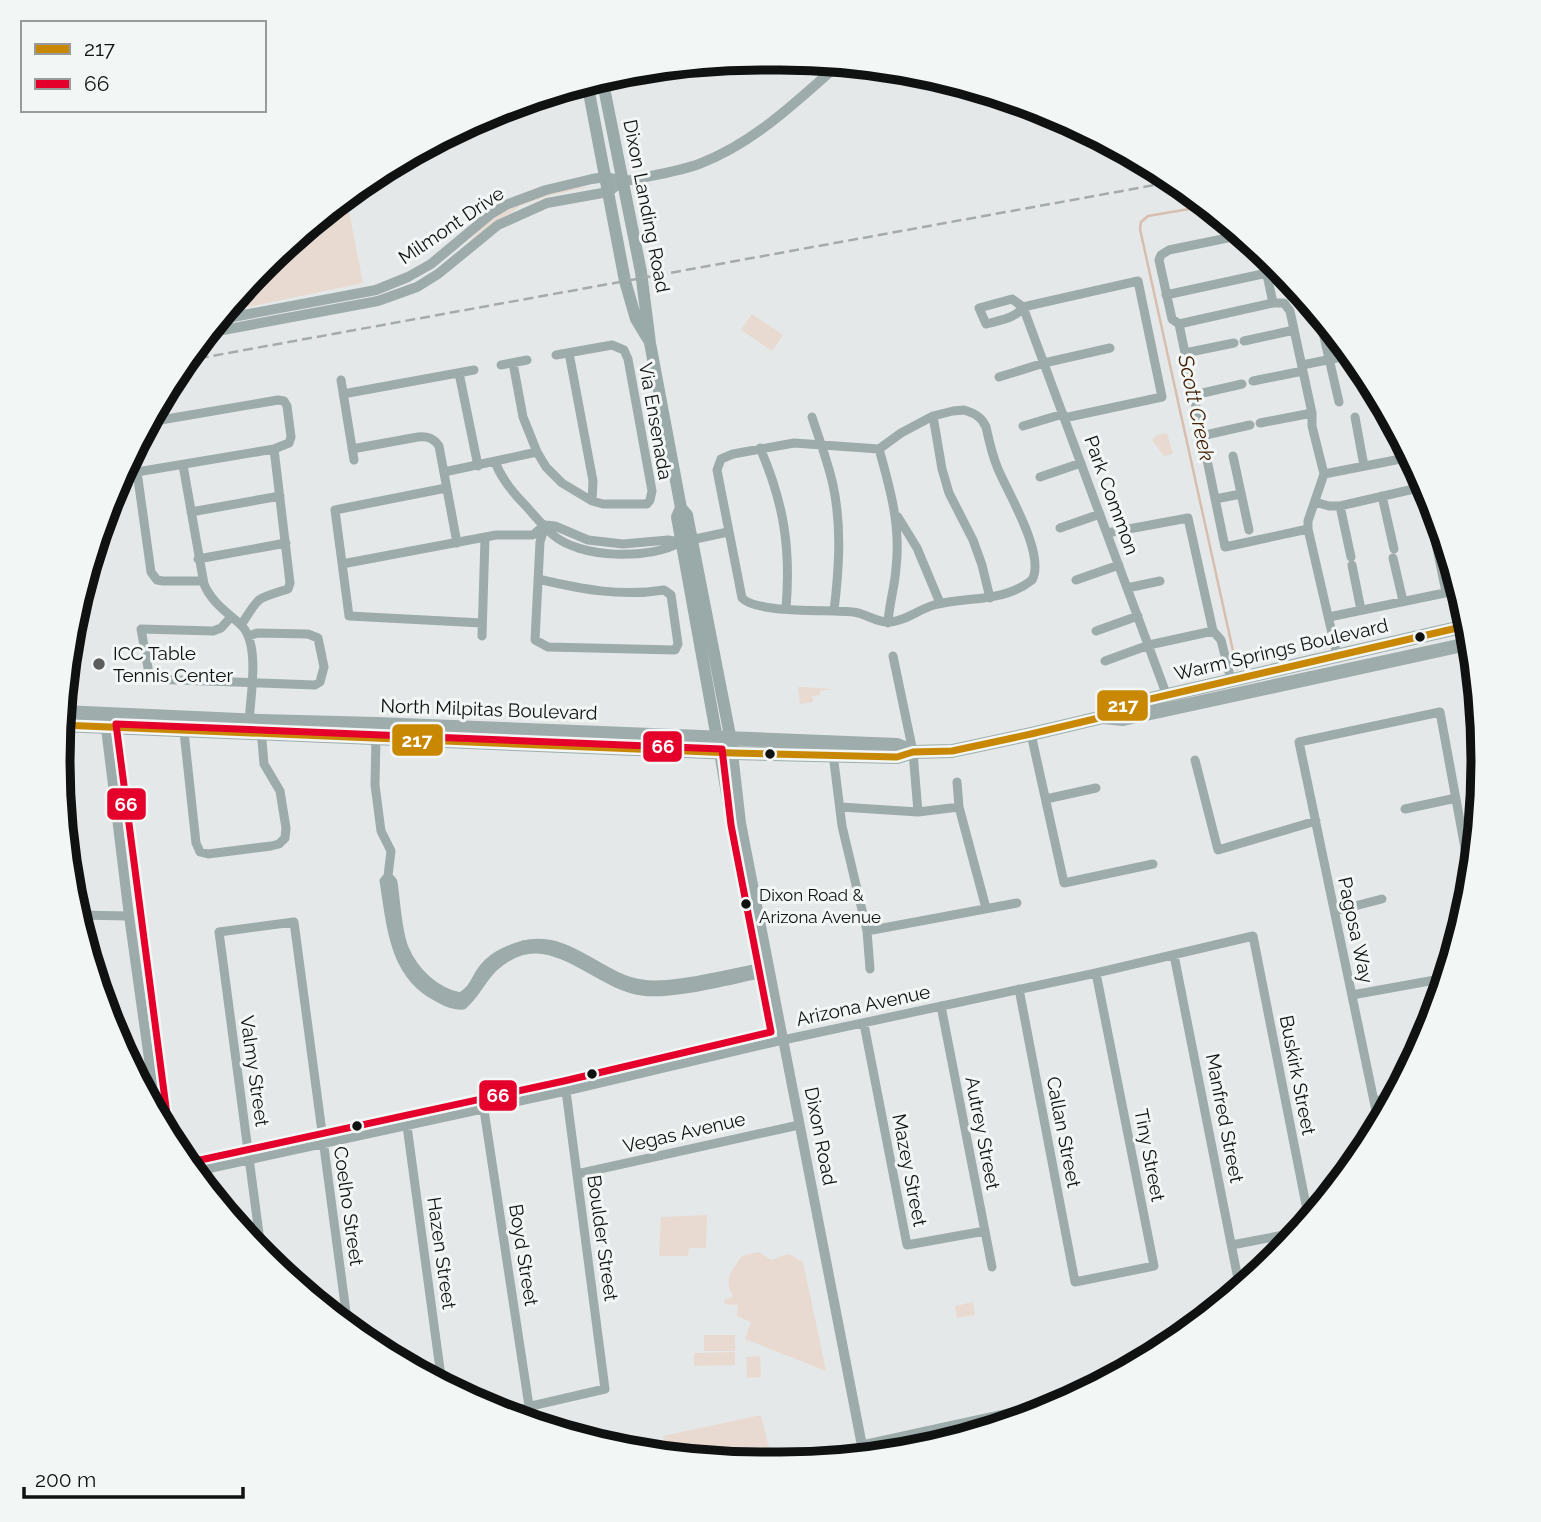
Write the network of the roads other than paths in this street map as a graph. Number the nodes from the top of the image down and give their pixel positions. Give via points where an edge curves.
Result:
1 (831, 72) edge
2 (604, 88) edge
3 (589, 92) edge
4 (605, 177) junction
5 (623, 181) junction
6 (608, 192) junction
7 (1231, 237) edge
8 (1266, 269) edge
9 (1267, 273) junction
10 (1166, 295) junction
11 (1273, 303) junction
12 (231, 317) edge
13 (1179, 324) junction
14 (221, 330) edge
15 (1294, 330) junction
16 (1324, 335) edge
17 (1244, 341) dead end
18 (1234, 342) dead end
19 (650, 343) junction
20 (1110, 348) dead end
21 (569, 353) junction
22 (1185, 353) junction
23 (556, 355) dead end
24 (1341, 358) edge
25 (527, 360) dead end
26 (1330, 360) junction
27 (513, 363) junction
28 (1044, 363) junction
29 (501, 365) dead end
30 (1302, 368) junction
31 (474, 370) dead end
32 (460, 373) junction
33 (999, 377) dead end
34 (341, 380) dead end
35 (1253, 382) dead end
36 (1242, 384) dead end
37 (343, 394) junction
38 (1194, 395) junction
39 (1339, 402) dead end
40 (1312, 412) junction
41 (933, 416) junction
42 (1064, 416) junction
43 (812, 417) dead end
44 (1355, 417) dead end
45 (160, 420) edge
46 (1023, 426) dead end
47 (1201, 436) junction
48 (820, 444) junction
49 (760, 448) junction
50 (274, 449) junction
51 (352, 449) junction
52 (878, 449) junction
53 (537, 452) junction
54 (1233, 456) dead end
55 (1402, 458) edge
56 (354, 460) dead end
57 (495, 462) junction
58 (1081, 463) junction
59 (183, 465) junction
60 (136, 466) edge
61 (478, 466) junction
62 (1364, 466) junction
63 (137, 472) junction
64 (444, 472) junction
65 (1324, 474) junction
66 (1040, 477) dead end
67 (446, 488) junction
68 (1414, 488) edge
69 (1241, 494) junction
70 (280, 496) junction
71 (1382, 496) junction
72 (1215, 499) junction
73 (592, 501) junction
74 (1315, 502) junction
75 (1340, 506) junction
76 (191, 512) junction
77 (895, 512) junction
78 (1100, 514) junction
79 (545, 525) junction
80 (1060, 528) dead end
81 (1308, 528) junction
82 (1249, 530) dead end
83 (728, 531) junction
84 (1107, 533) junction
85 (485, 538) junction
86 (286, 543) junction
87 (457, 543) junction
88 (678, 543) junction
89 (1438, 553) edge
90 (198, 559) junction
91 (342, 564) junction
92 (1119, 565) junction
93 (538, 579) junction
94 (1076, 580) dead end
95 (203, 581) junction
96 (1160, 581) dead end
97 (1127, 588) junction
98 (1449, 591) edge
99 (1446, 592) junction
100 (990, 598) junction
101 (1403, 601) junction
102 (940, 603) junction
103 (786, 608) junction
104 (1361, 610) junction
105 (834, 611) junction
106 (1138, 616) junction
107 (231, 617) junction
108 (1329, 617) junction
109 (482, 622) junction
110 (888, 623) junction
111 (242, 625) junction
112 (1458, 628) edge
113 (1096, 631) dead end
114 (1213, 631) junction
115 (249, 636) junction
116 (482, 636) dead end
117 (1149, 645) junction
118 (1461, 645) edge
119 (1337, 655) junction
120 (892, 656) dead end
121 (1105, 661) dead end
122 (1231, 680) junction
123 (252, 683) junction
124 (1280, 684) junction
125 (1261, 688) junction
126 (1167, 695) junction
127 (71, 714) edge
128 (1109, 718) junction
129 (105, 721) junction
130 (71, 725) edge
131 (255, 728) junction
132 (376, 731) junction
133 (184, 732) junction
134 (1031, 734) junction
135 (725, 746) junction
136 (913, 752) junction
137 (833, 754) junction
138 (1195, 760) dead end
139 (957, 782) dead end
140 (1096, 789) dead end
141 (1456, 798) junction
142 (1046, 799) junction
143 (841, 807) junction
144 (959, 807) junction
145 (1405, 809) dead end
146 (918, 812) junction
147 (1316, 821) junction
148 (1465, 849) edge
149 (1153, 863) dead end
150 (1382, 899) dead end
151 (1017, 903) dead end
152 (986, 908) junction
153 (1335, 911) junction
154 (88, 915) edge
155 (129, 916) junction
156 (294, 922) joint
157 (867, 931) junction
158 (1253, 936) joint
159 (1174, 955) junction
160 (769, 969) junction
161 (870, 969) dead end
162 (1096, 973) junction
163 (1435, 980) edge
164 (1018, 989) junction
165 (1352, 995) junction
166 (940, 1006) junction
167 (864, 1024) junction
168 (783, 1040) junction
169 (153, 1089) edge
170 (566, 1091) junction
171 (1381, 1100) edge
172 (1374, 1101) junction
173 (484, 1110) junction
174 (1376, 1110) edge
175 (799, 1125) junction
176 (407, 1126) junction
177 (323, 1144) junction
178 (250, 1159) junction
179 (204, 1170) edge
180 (577, 1174) junction
181 (1306, 1210) edge
182 (985, 1231) junction
183 (1283, 1235) edge
184 (260, 1237) edge
185 (1232, 1245) junction
186 (992, 1267) dead end
187 (1238, 1279) edge
188 (1075, 1282) joint
189 (346, 1313) edge
190 (441, 1373) edge
191 (529, 1406) junction
192 (521, 1408) edge
193 (975, 1423) edge
194 (942, 1429) junction
195 (943, 1432) edge
196 (889, 1443) edge
197 (862, 1447) edge

1 - 5 street, Milmont Drive via 766,127 723,154 673,172
2 - 5 main road, Dixon Landing Road
3 - 4 main road, Dixon Landing Road
4 - 5 street, Milmont Drive
4 - 6 main road, Dixon Landing Road
4 - 12 street, Milmont Drive via 508,204 431,264 376,290
5 - 6 street, Milmont Drive
5 - 19 main road, Dixon Landing Road
6 - 14 street, Milmont Drive via 547,203 498,225 416,288 378,301
6 - 19 main road, Dixon Landing Road via 627,288 636,319
7 - 10 street via 1161,255
8 - 9 street
9 - 10 street
9 - 11 street
10 - 13 street via 1172,319
11 - 13 street
11 - 15 street via 1284,303
13 - 22 street
15 - 17 street
15 - 30 street
16 - 26 street
18 - 22 street
19 - 88 main road, Dixon Landing Road via 681,508
20 - 28 street
21 - 23 street
21 - 73 street via 593,481
21 - 73 street, Via Ensenada via 612,345 624,350 649,478 650,500 641,505
22 - 38 street
24 - 26 street
25 - 27 street
26 - 30 street
26 - 39 street
27 - 29 street
27 - 53 street via 523,417
28 - 33 street
28 - 42 street, Park Common
28 - 42 street, Park Common via 1023,307 1138,281 1162,397
30 - 35 street
30 - 40 street
31 - 32 street
32 - 37 street
32 - 61 street
34 - 37 street
36 - 38 street
37 - 51 street
38 - 47 street
40 - 47 street
40 - 65 street
41 - 52 street
41 - 100 street via 948,493 973,540
41 - 100 street via 964,410 984,421 997,468 1023,521 1036,565 1034,576 1027,584
42 - 46 street
42 - 58 street, Park Common
43 - 48 street
44 - 62 street
45 - 50 street via 284,401 291,437 289,443
47 - 72 street
48 - 49 street
48 - 52 street
48 - 105 street via 839,521
49 - 83 street via 733,454 718,464
49 - 103 street via 772,474 787,540
50 - 59 street
50 - 70 street
51 - 56 street
51 - 64 street via 427,436 439,446
52 - 77 street
53 - 57 street
53 - 73 street via 562,483
54 - 69 street
55 - 62 street
57 - 61 street
57 - 79 street via 503,480
58 - 66 street
58 - 78 street, Park Common
59 - 63 street
59 - 76 street
60 - 63 street
61 - 64 street
62 - 65 street
63 - 95 street via 153,576 163,581
64 - 67 street
65 - 74 street
67 - 87 street
67 - 91 street via 335,510
68 - 71 street
69 - 72 street
69 - 82 street
70 - 76 street
70 - 86 street
71 - 75 street
71 - 101 street
72 - 81 street via 1225,547
74 - 75 street
74 - 81 street
75 - 104 street
76 - 90 street
77 - 102 street
77 - 110 street via 897,568
78 - 80 street
78 - 84 street, Park Common
79 - 85 street via 533,534
79 - 88 street via 552,535 599,552 633,555
79 - 93 street
81 - 108 street
83 - 88 street
83 - 103 street via 742,598
84 - 92 street, Park Common
84 - 114 street via 1188,517
85 - 87 street
85 - 109 street
86 - 90 street
86 - 111 street via 288,589 259,598
87 - 91 street
88 - 135 main road, Dixon Landing Road
89 - 99 street
90 - 95 street
91 - 109 street via 349,616
92 - 94 street
92 - 97 street, Park Common
93 - 93 street via 601,592 664,590 671,595 679,637 675,650 542,645 535,640
95 - 107 street via 212,599
96 - 97 street
97 - 106 street, Park Common
98 - 99 street
99 - 101 street
100 - 102 street
101 - 104 street
102 - 110 street
103 - 105 street
104 - 108 street
105 - 110 street via 855,612
106 - 113 street
106 - 117 street, Park Common
107 - 111 street
107 - 123 street via 213,631 141,629 150,679
108 - 119 street
109 - 116 street
111 - 115 street
112 - 119 main road, Warm Springs Boulevard
114 - 117 street
114 - 122 street via 1221,640
115 - 123 street
115 - 123 street via 314,636 324,667 315,685
117 - 121 street
117 - 126 street, Park Common
118 - 124 main road, Warm Springs Boulevard
119 - 122 main road, Warm Springs Boulevard
119 - 124 main road via 1336,666
120 - 136 street
122 - 126 main road, Warm Springs Boulevard
123 - 131 street
124 - 125 main road, Warm Springs Boulevard
125 - 126 main road via 1248,685 1190,698
125 - 128 main road, Warm Springs Boulevard via 1123,719
126 - 128 main road via 1163,704
127 - 129 main road, North Milpitas Boulevard
128 - 134 main road, North Milpitas Boulevard
129 - 130 main road, North Milpitas Boulevard
129 - 131 main road, North Milpitas Boulevard
129 - 133 main road, North Milpitas Boulevard
129 - 155 street
131 - 132 main road, North Milpitas Boulevard
131 - 133 main road, North Milpitas Boulevard
131 - 133 street via 264,764 280,791 285,838 271,846 208,854 200,852 196,844
132 - 135 main road, North Milpitas Boulevard
132 - 160 street via 375,785 381,831 391,851 384,881 395,951 414,981 428,992 463,1005 493,968 508,957 537,949 563,954 623,987 643,991 664,992
134 - 136 main road, North Milpitas Boulevard via 952,751
134 - 142 street
135 - 136 main road, North Milpitas Boulevard via 897,745
135 - 137 main road, North Milpitas Boulevard
135 - 160 street, Dixon Road
136 - 137 main road, North Milpitas Boulevard via 897,757
136 - 146 street
137 - 143 street
138 - 147 street via 1218,850
139 - 144 street
140 - 142 street
141 - 145 street
141 - 147 street, Pagosa Way via 1440,712 1299,742
141 - 148 street
142 - 149 street via 1065,883
143 - 146 street
143 - 157 street
144 - 146 street
144 - 152 street
147 - 153 street, Pagosa Way
150 - 153 street
151 - 152 street
152 - 157 street
153 - 165 street, Pagosa Way
154 - 155 street
155 - 169 street
156 - 177 street, Coelho Street
156 - 178 street, Valmy Street via 219,932
157 - 161 street
158 - 159 street, Arizona Avenue
158 - 181 street, Buskirk Street
159 - 162 street, Arizona Avenue
159 - 185 street, Manfred Street
160 - 168 street, Dixon Road
162 - 164 street, Arizona Avenue
162 - 188 street, Tiny Street via 1154,1266
163 - 165 street
164 - 166 street, Arizona Avenue
164 - 188 street, Callan Street
165 - 172 street, Pagosa Way
166 - 167 street, Arizona Avenue
166 - 182 street, Autrey Street
167 - 168 street, Arizona Avenue
167 - 182 street, Mazey Street via 907,1245
168 - 170 street, Arizona Avenue
168 - 175 street, Dixon Road
170 - 173 street, Arizona Avenue
170 - 180 street, Boulder Street
171 - 172 street
172 - 174 street, Pagosa Way
173 - 176 street, Arizona Avenue
173 - 191 street, Boyd Street
175 - 180 street, Vegas Avenue
175 - 197 street, Dixon Road
176 - 177 street, Arizona Avenue
176 - 190 street, Hazen Street
177 - 178 street, Arizona Avenue
177 - 189 street, Coelho Street
178 - 179 street, Arizona Avenue
178 - 184 street, Valmy Street
180 - 191 street, Boulder Street via 605,1389
182 - 186 street, Autrey Street
183 - 185 street
185 - 187 street, Manfred Street
191 - 192 street
193 - 194 street
194 - 195 street
194 - 196 street

